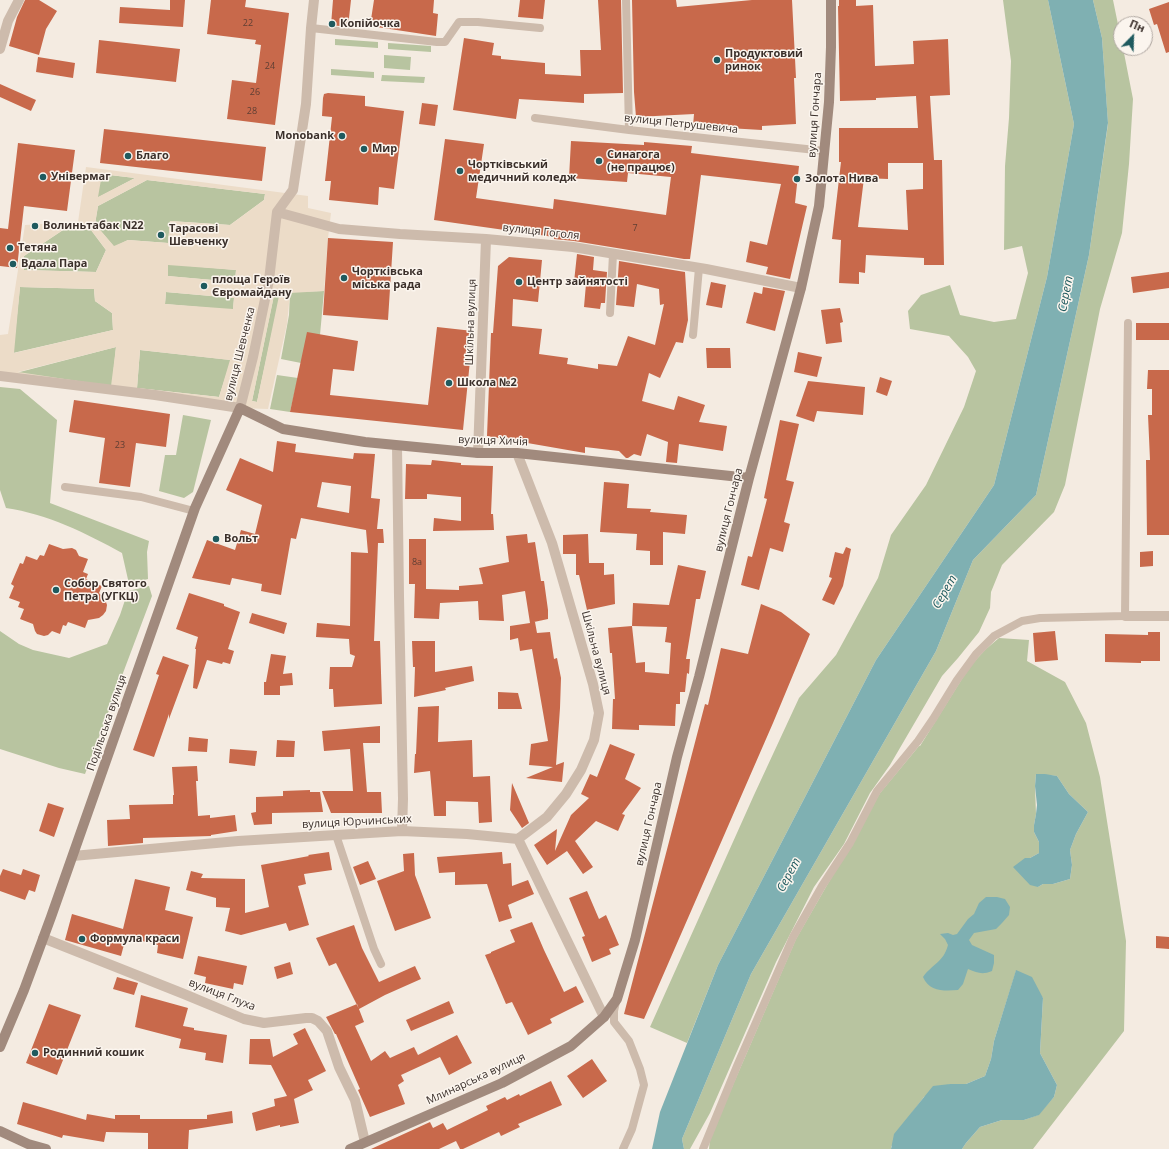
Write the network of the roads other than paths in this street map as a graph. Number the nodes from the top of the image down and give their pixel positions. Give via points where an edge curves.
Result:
1 (19, 0) edge
2 (314, 0) edge
3 (626, 0) edge
4 (831, 0) edge
5 (311, 28) junction
6 (540, 28) dead end
7 (0, 48) edge
8 (535, 118) dead end
9 (629, 130) junction
10 (825, 151) junction
11 (277, 212) junction
12 (486, 239) junction
13 (613, 254) junction
14 (699, 268) junction
15 (801, 288) junction
16 (610, 313) dead end
17 (1128, 323) dead end
18 (694, 335) dead end
19 (0, 376) edge
20 (240, 408) junction
21 (397, 446) junction
22 (517, 452) junction
23 (478, 454) junction
24 (750, 478) junction
25 (64, 487) dead end
26 (194, 511) junction
27 (1125, 616) junction
28 (1169, 616) edge
29 (402, 831) junction
30 (336, 835) junction
31 (518, 839) junction
32 (73, 856) junction
33 (43, 938) junction
34 (381, 964) dead end
35 (617, 999) junction
36 (604, 1017) junction
37 (0, 1046) edge
38 (0, 1131) edge
39 (365, 1142) junction
40 (46, 1149) edge
41 (350, 1149) edge
42 (623, 1149) edge
43 (703, 1149) edge

1 - 7 street via 8,22
2 - 5 street, вулиця Шевченка
3 - 9 lane
4 - 10 street, вулиця Гончара via 831,54
5 - 6 lane via 437,42 445,42 459,22
5 - 11 street, вулиця Шевченка via 306,104 292,190
8 - 9 lane, вулиця Петрушевича
9 - 10 lane, вулиця Петрушевича
10 - 15 street, вулиця Гончара via 819,206
11 - 12 street, вулиця Гоголя via 339,229
11 - 20 street, вулиця Шевченка via 269,280
12 - 13 street, вулиця Гоголя
12 - 23 street, Шкільна вулиця
13 - 14 street, вулиця Гоголя
13 - 16 lane
14 - 15 street, вулиця Гоголя
14 - 18 lane
15 - 24 street, вулиця Гончара
17 - 27 lane
19 - 20 street, вулиця Шевченка
20 - 21 street, вулиця Хичія via 283,429
20 - 26 street, Подільська вулиця
21 - 23 street, вулиця Хичія
21 - 29 street
22 - 23 street, вулиця Хичія
22 - 24 street, вулиця Хичія
22 - 31 street, Шкільна вулиця via 552,543 599,713 594,740 581,770 566,794 547,817
24 - 35 street, вулиця Гончара via 677,757 635,940
25 - 26 lane via 141,497
26 - 32 street, Подільська вулиця
27 - 28 street
27 - 43 lane via 1040,618 1022,621 994,636 976,654 918,741 877,791 850,843 793,937
29 - 30 street, вулиця Юрчинських
29 - 31 street, вулиця Юрчинських
30 - 32 street, вулиця Юрчинських
30 - 34 lane
31 - 36 street
32 - 33 street, Подільська вулиця
33 - 37 street, Подільська вулиця
33 - 39 street, вулиця Глуха via 244,1019 264,1023 306,1018 318,1021 327,1031 339,1067 355,1100
35 - 36 street, вулиця Гончара
35 - 42 lane via 614,1022 629,1041 644,1085 632,1129
36 - 39 street, Млинарська вулиця via 571,1046 502,1083
38 - 40 street
39 - 41 street, Млинарська вулиця

